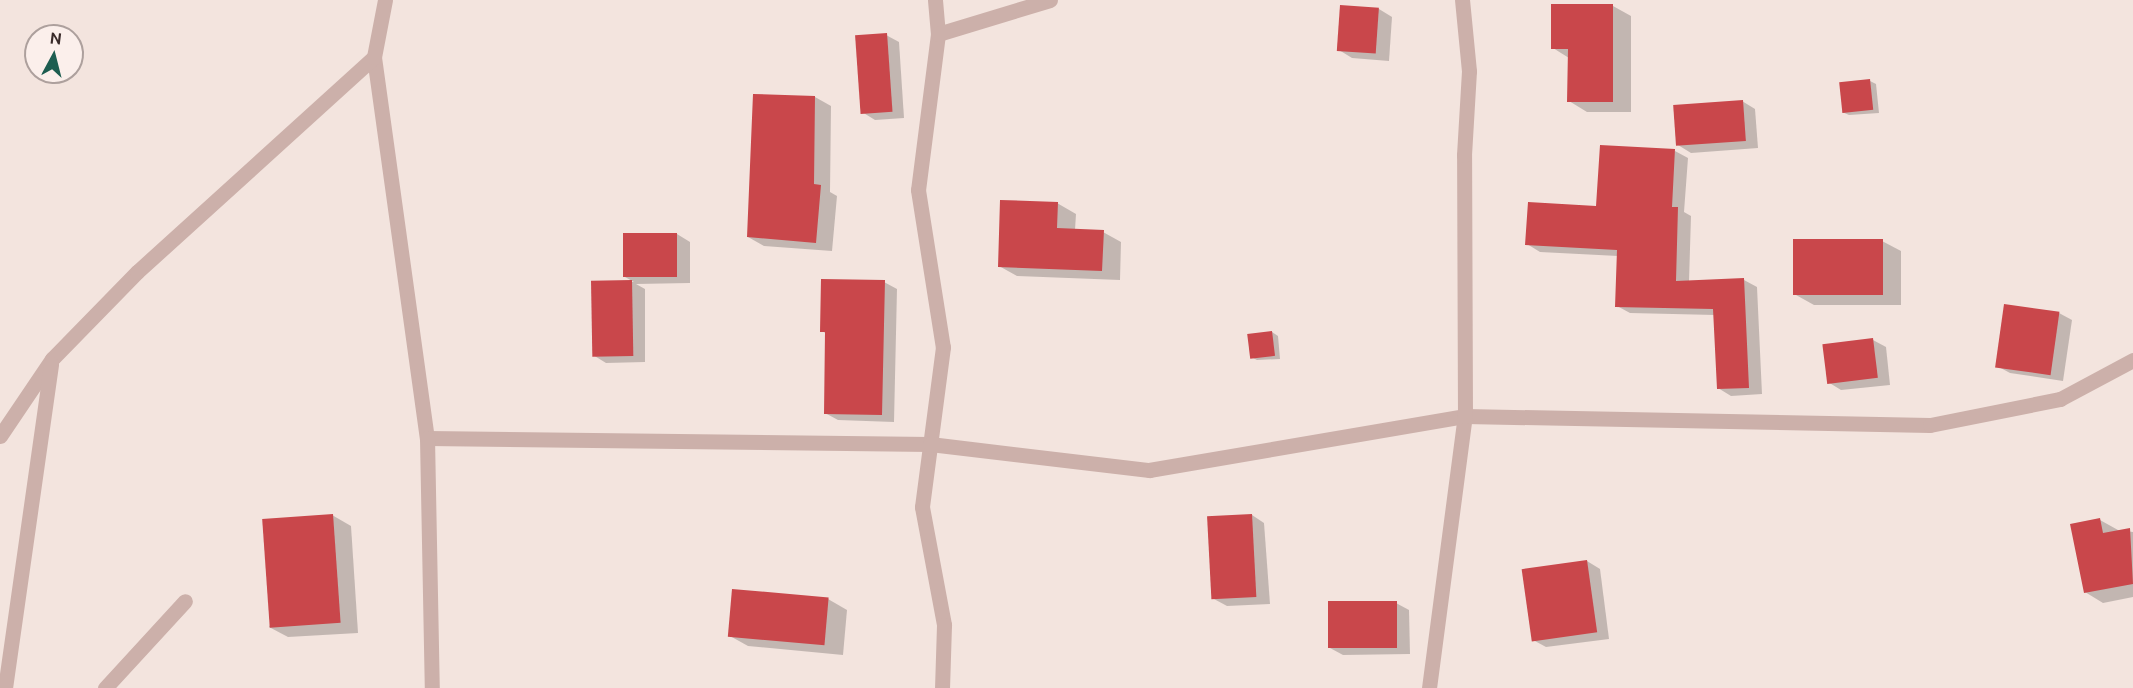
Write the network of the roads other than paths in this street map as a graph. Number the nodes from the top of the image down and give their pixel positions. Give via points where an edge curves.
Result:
1 (385, 0) edge
2 (935, 0) edge
3 (1050, 0) edge
4 (1462, 0) edge
5 (938, 34) junction
6 (374, 57) junction
7 (52, 359) junction
8 (2133, 360) edge
9 (1464, 417) junction
10 (0, 436) edge
11 (427, 438) junction
12 (930, 444) junction
13 (185, 601) dead end
14 (5, 688) edge
15 (105, 688) edge
16 (432, 688) edge
17 (942, 688) edge
18 (1429, 688) edge

1 - 6 street
2 - 5 street
3 - 5 street
4 - 9 street via 1469,71 1464,155
5 - 12 street via 918,190 943,347
6 - 7 street via 138,272
6 - 11 street
7 - 10 street
7 - 14 street
8 - 9 street via 2060,399 1930,425
9 - 12 street via 1149,470
9 - 18 street
11 - 12 street
11 - 16 street
12 - 17 street via 922,507 944,625
13 - 15 street

